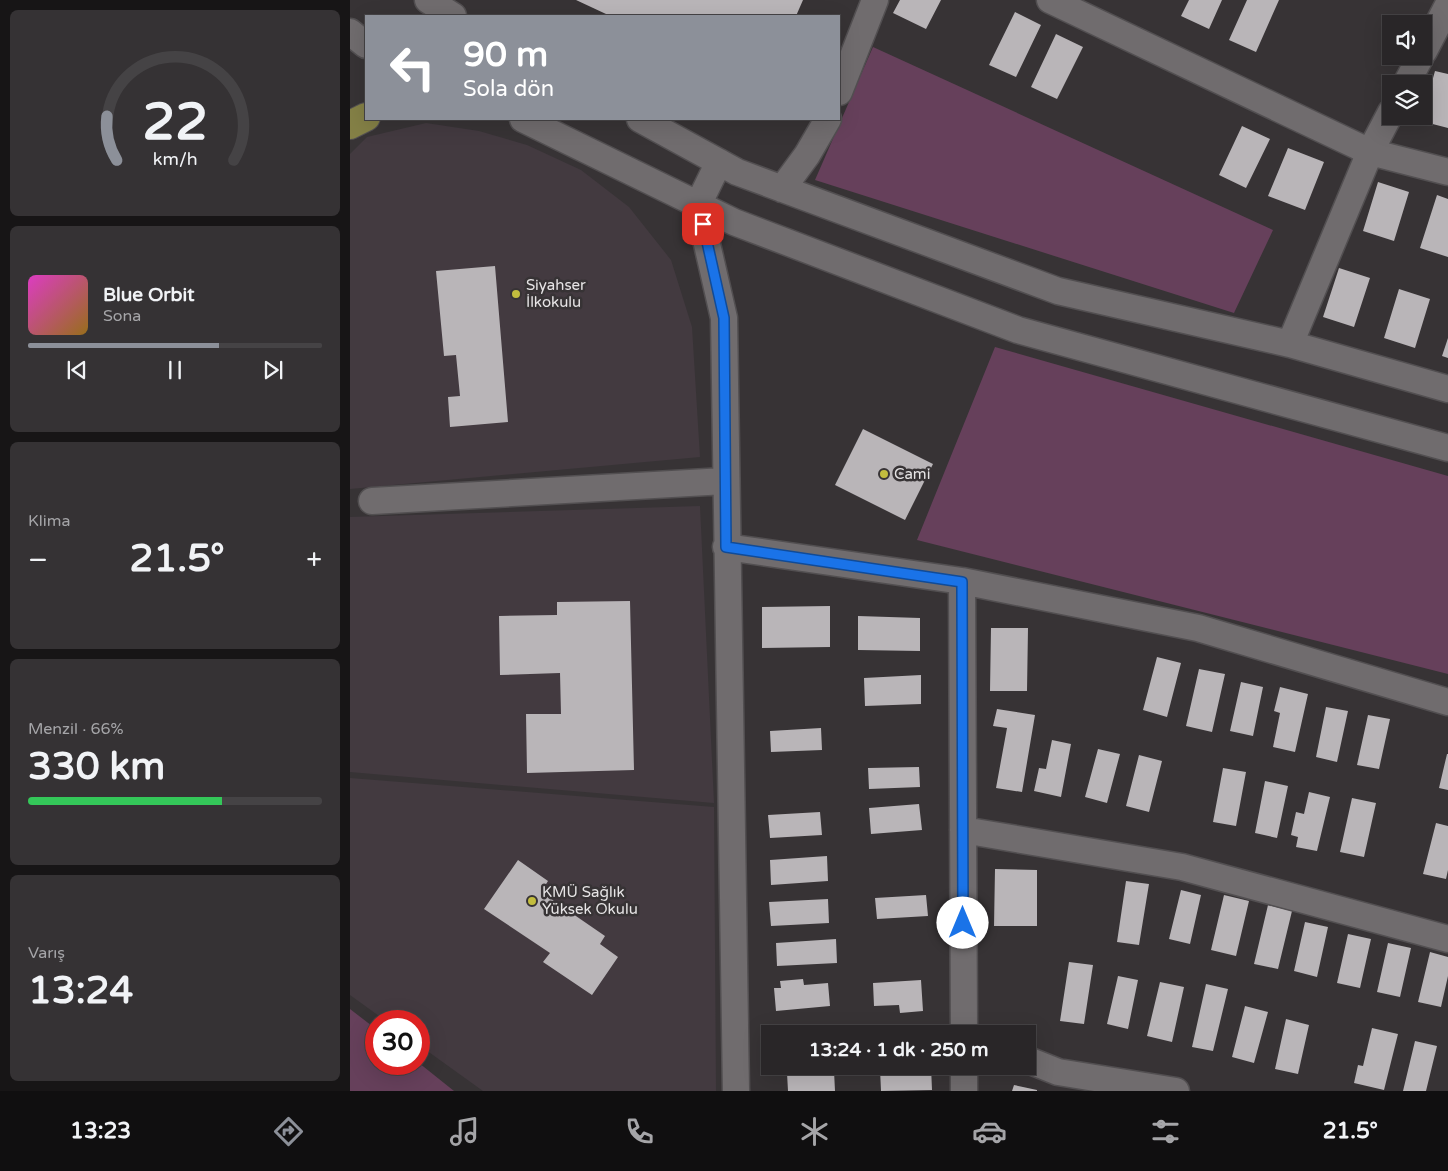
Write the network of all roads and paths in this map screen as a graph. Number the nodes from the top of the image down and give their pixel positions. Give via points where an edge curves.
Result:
1 (428, 0) edge
2 (875, 0) edge
3 (1050, 0) edge
4 (1448, 5) edge
5 (451, 15) edge
6 (350, 32) edge
7 (1432, 36) edge
8 (365, 44) edge
9 (840, 89) edge
10 (365, 118) edge
11 (525, 120) edge
12 (642, 120) edge
13 (827, 120) edge
14 (350, 125) edge
15 (1384, 125) edge
16 (1370, 152) junction
17 (719, 162) junction
18 (1448, 172) edge
19 (782, 189) junction
20 (698, 205) junction
21 (1290, 344) junction
22 (1448, 389) edge
23 (1448, 448) edge
24 (725, 481) junction
25 (372, 501) dead end
26 (726, 547) junction
27 (962, 582) junction
28 (1448, 702) edge
29 (963, 830) junction
30 (1448, 939) edge
31 (964, 1025) edge
32 (1036, 1063) edge
33 (964, 1075) edge
34 (736, 1091) edge
35 (964, 1091) edge
36 (1176, 1091) edge

1 - 5 street
2 - 9 street
3 - 16 street
4 - 7 street
6 - 8 street
10 - 14 main road
11 - 20 street
12 - 17 street
13 - 19 street
15 - 16 street
16 - 18 street
16 - 21 street
17 - 19 street
17 - 20 street
19 - 21 street via 1058,291
20 - 23 street via 734,222 1018,330
20 - 24 street via 724,318
21 - 22 street
24 - 25 street
24 - 26 street
26 - 27 street
26 - 34 street
27 - 28 street via 1198,628
27 - 29 street
29 - 30 street via 1182,866
29 - 31 street
32 - 36 street via 1058,1072
33 - 35 street

